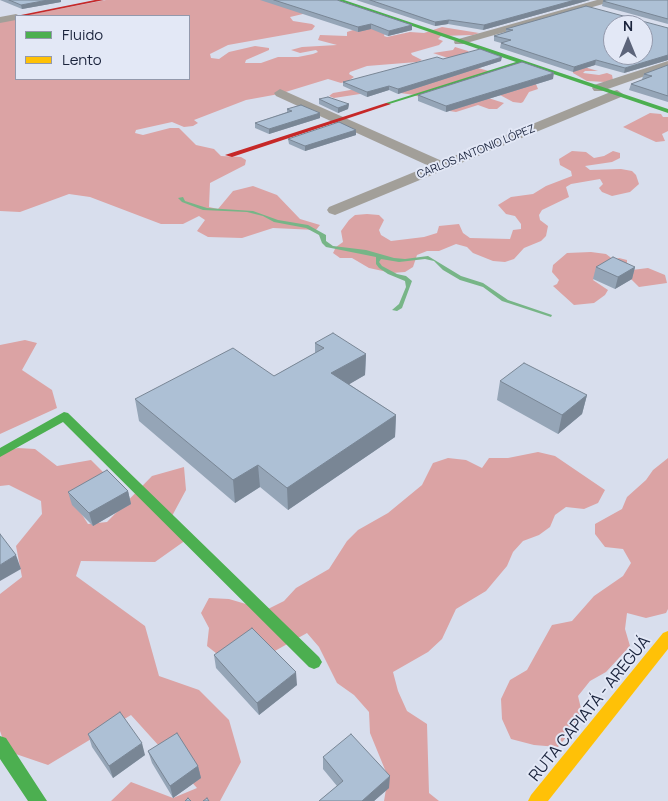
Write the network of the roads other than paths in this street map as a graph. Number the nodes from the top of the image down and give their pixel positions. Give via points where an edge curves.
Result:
1 (102, 0) edge
2 (339, 0) edge
3 (561, 0) edge
4 (606, 0) edge
5 (83, 1) edge
6 (585, 6) junction
7 (603, 12) edge
8 (21, 15) edge
9 (15, 16) edge
10 (0, 20) edge
11 (459, 42) junction
12 (520, 62) junction
13 (668, 64) edge
14 (598, 88) junction
15 (280, 93) dead end
16 (618, 94) junction
17 (668, 111) edge
18 (339, 120) junction
19 (229, 155) dead end
20 (442, 166) junction
21 (335, 210) dead end
22 (0, 453) edge
23 (668, 638) edge
24 (314, 662) dead end
25 (0, 744) edge
26 (38, 801) edge
27 (537, 801) edge

1 - 5 street
2 - 11 street
3 - 6 street
4 - 6 street
5 - 8 street
6 - 7 street
6 - 11 street
9 - 10 street
11 - 12 street
12 - 14 street
12 - 18 street
13 - 14 street
14 - 16 street
15 - 18 street
16 - 17 street
16 - 20 street, CARLOS ANTONIO LÓPEZ
18 - 19 street
18 - 20 street
20 - 21 street, CARLOS ANTONIO LÓPEZ
22 - 24 street via 64,416
23 - 27 street, RUTA CAPIATÁ - AREGUÁ
25 - 26 street

